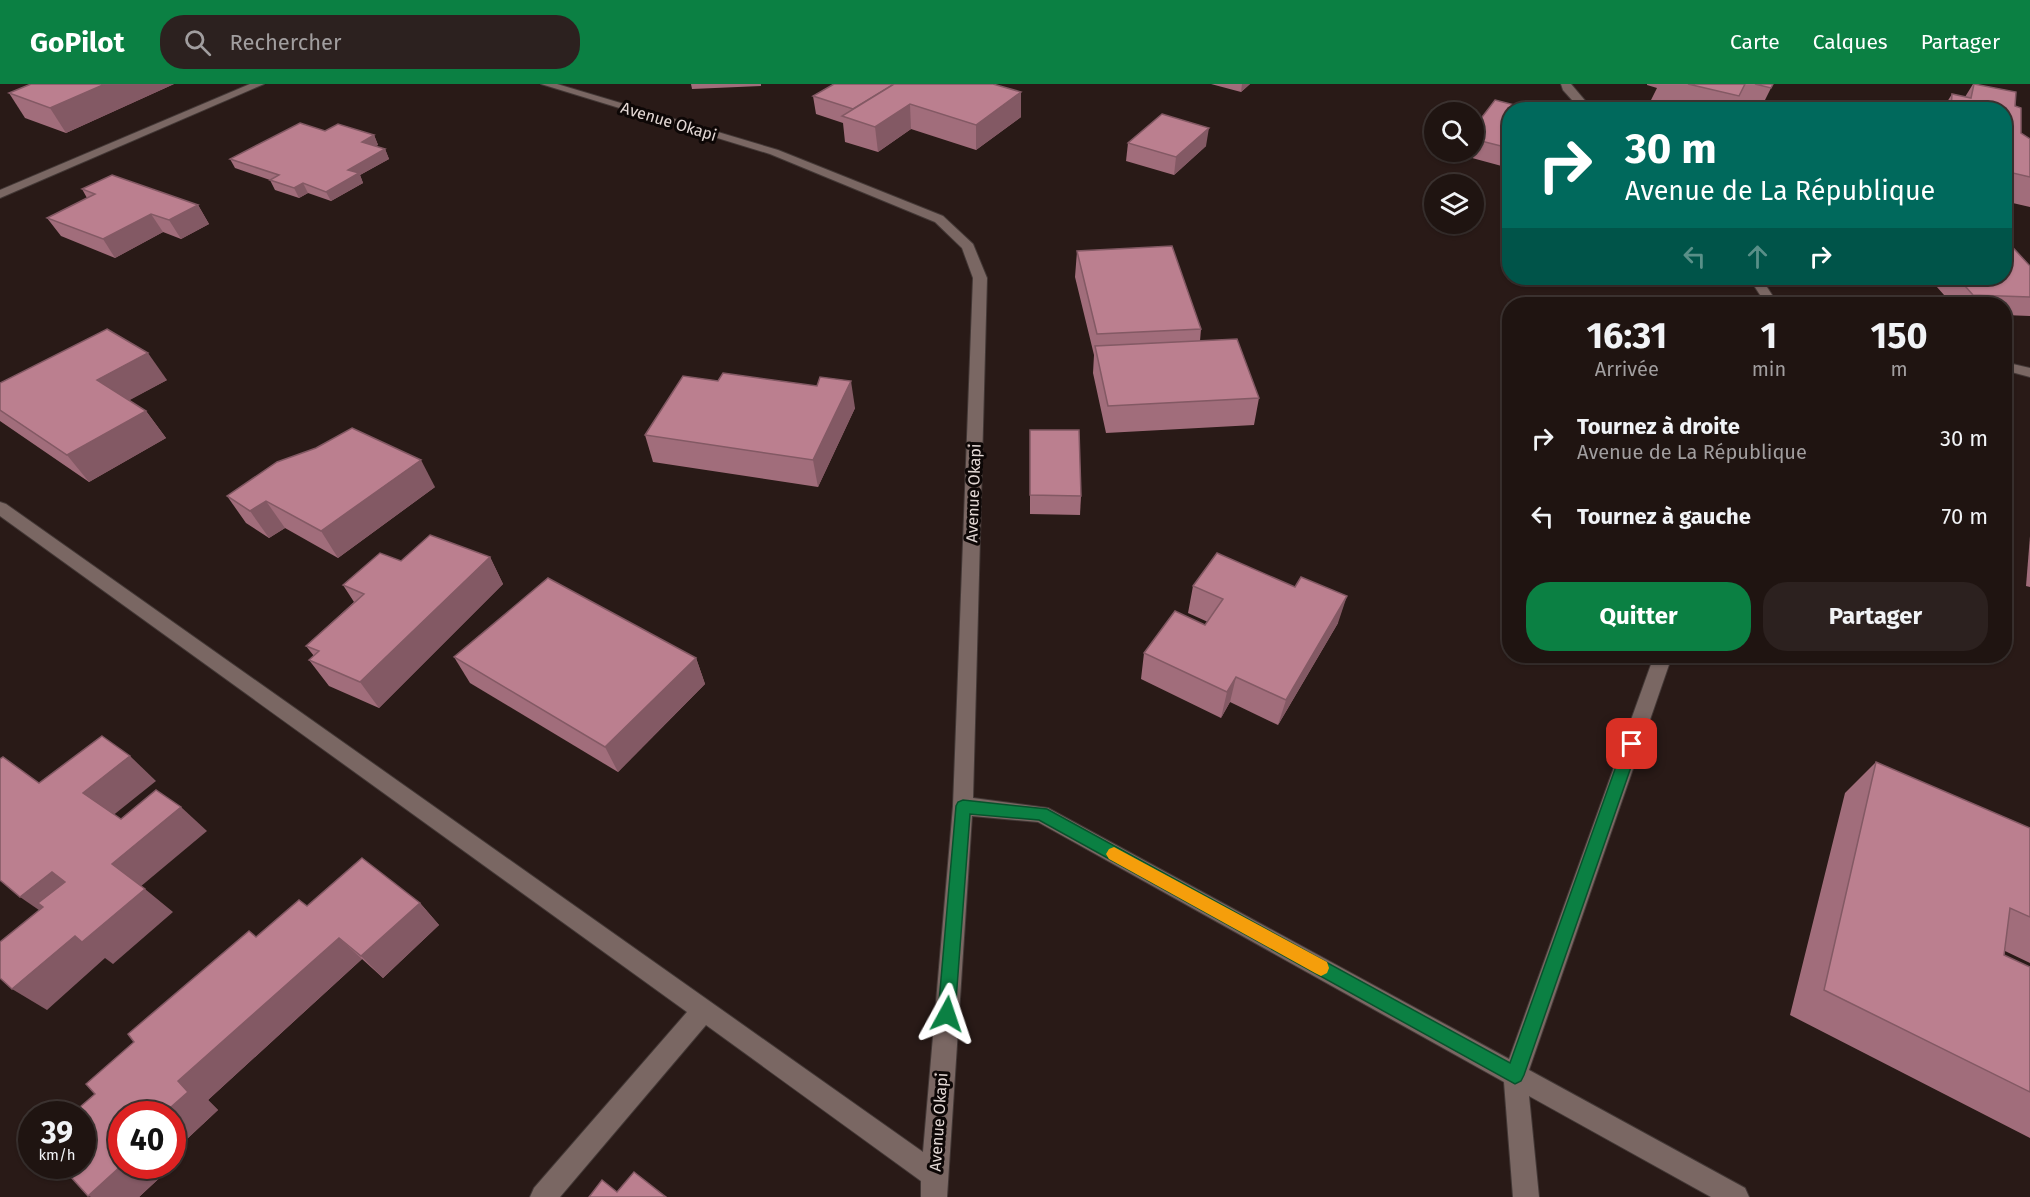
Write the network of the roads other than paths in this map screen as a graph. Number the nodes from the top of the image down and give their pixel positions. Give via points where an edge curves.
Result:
1 (259, 84) edge
2 (546, 84) edge
3 (1566, 84) edge
4 (1580, 102) edge
5 (0, 194) edge
6 (2012, 368) edge
7 (2030, 373) edge
8 (0, 508) edge
9 (1661, 663) edge
10 (963, 806) junction
11 (703, 1011) junction
12 (1515, 1075) junction
13 (934, 1186) edge
14 (543, 1197) edge
15 (1526, 1197) edge
16 (1736, 1197) edge

1 - 5 street
2 - 10 street, Avenue Okapi via 774,152 939,219 968,248 980,278
3 - 4 street
6 - 7 street
8 - 11 street
9 - 12 street
10 - 12 street via 1041,814
10 - 13 street, Avenue Okapi
11 - 13 street
11 - 14 street
12 - 15 street
12 - 16 street

